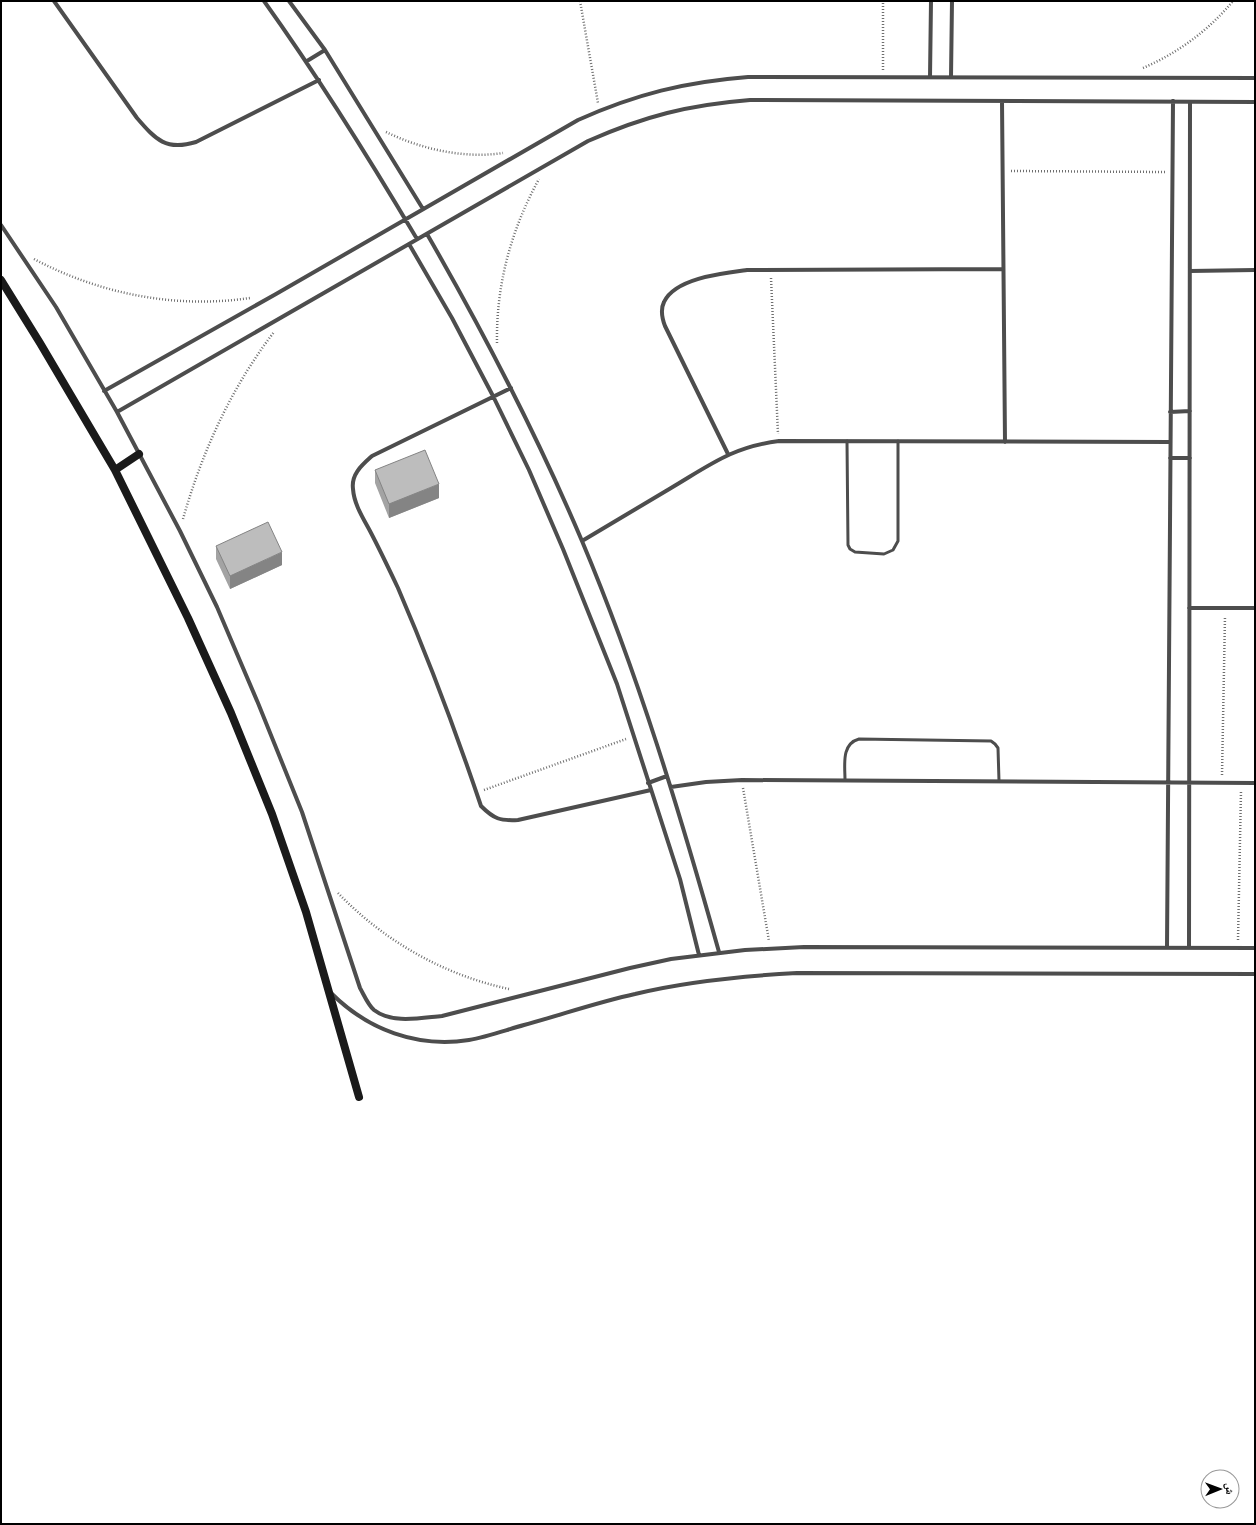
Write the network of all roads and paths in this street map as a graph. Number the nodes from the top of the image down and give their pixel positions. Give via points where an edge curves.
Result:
1 (54, 1) edge
2 (264, 1) edge
3 (289, 1) edge
4 (580, 1) edge
5 (883, 1) edge
6 (931, 1) edge
7 (952, 1) edge
8 (1233, 1) edge
9 (325, 50) junction
10 (307, 61) junction
11 (1140, 70) dead end
12 (883, 77) junction
13 (930, 77) junction
14 (951, 77) junction
15 (1255, 78) edge
16 (319, 80) junction
17 (1002, 101) junction
18 (1173, 102) junction
19 (1190, 102) junction
20 (1255, 102) edge
21 (600, 110) junction
22 (372, 126) junction
23 (504, 153) dead end
24 (546, 166) junction
25 (1002, 171) junction
26 (1172, 172) junction
27 (423, 209) junction
28 (405, 219) junction
29 (1, 225) edge
30 (427, 234) junction
31 (417, 239) junction
32 (409, 244) junction
33 (18, 250) junction
34 (771, 269) junction
35 (1003, 269) junction
36 (1190, 270) junction
37 (1255, 270) edge
38 (1, 280) edge
39 (254, 298) dead end
40 (275, 331) dead end
41 (498, 361) junction
42 (511, 388) junction
43 (104, 391) junction
44 (493, 396) junction
45 (1190, 411) junction
46 (117, 412) junction
47 (1170, 412) junction
48 (778, 441) junction
49 (847, 441) junction
50 (898, 441) junction
51 (1005, 442) junction
52 (1170, 442) junction
53 (139, 454) junction
54 (728, 454) junction
55 (1170, 458) junction
56 (1190, 458) junction
57 (115, 470) junction
58 (180, 531) junction
59 (582, 541) junction
60 (1189, 608) junction
61 (1225, 608) junction
62 (1255, 608) edge
63 (633, 736) junction
64 (667, 776) junction
65 (742, 780) junction
66 (845, 780) junction
67 (999, 781) junction
68 (1168, 782) junction
69 (1189, 782) junction
70 (1222, 782) junction
71 (648, 783) junction
72 (1241, 783) junction
73 (1255, 783) edge
74 (671, 788) junction
75 (650, 790) junction
76 (476, 792) junction
77 (325, 879) junction
78 (1167, 947) junction
79 (1189, 947) junction
80 (770, 948) junction
81 (1238, 948) junction
82 (1255, 948) edge
83 (719, 952) junction
84 (699, 955) junction
85 (1255, 974) edge
86 (328, 990) junction
87 (527, 993) junction
88 (359, 1097) dead end

1 - 16 street via 149,133 160,142 173,146 185,146 196,142
2 - 10 street
3 - 9 street
4 - 21 path
5 - 12 path
6 - 13 street
7 - 14 street
8 - 11 path via 1223,14 1192,40 1158,62
9 - 10 street
9 - 22 street
10 - 16 street
12 - 13 street
12 - 21 street via 748,77 713,80 678,85 644,94
13 - 14 street
14 - 15 street
16 - 28 street
17 - 18 street
17 - 24 street via 750,100 716,103 670,112 619,128 588,141
17 - 25 street
18 - 19 street
18 - 26 street
19 - 20 street
19 - 36 street
21 - 27 street via 578,120
22 - 23 path via 402,140 433,149 465,154
22 - 27 street
24 - 30 street
24 - 41 path via 526,202 511,240 497,320
25 - 26 path
25 - 35 street
26 - 47 street
27 - 28 street
28 - 31 street
28 - 43 street
29 - 33 street
30 - 31 street
30 - 41 street
31 - 32 street
32 - 44 street
32 - 46 street
33 - 39 path via 57,271 99,287 143,297 187,302
33 - 43 street via 56,307
34 - 35 street
34 - 48 path
34 - 54 street via 724,273 701,279 679,286 669,293 663,303 661,315 665,326
35 - 51 street
36 - 37 street
36 - 45 street
38 - 57 street
40 - 58 path via 241,381 221,417 191,492
41 - 42 street
42 - 44 street
42 - 59 street
43 - 46 street
44 - 63 street via 564,549 614,677
44 - 76 street via 372,456 360,466 354,476 353,488 358,506 389,568 423,647
45 - 47 street
45 - 56 street
46 - 53 street
47 - 52 street
48 - 49 street
48 - 54 street
49 - 50 street
49 - 50 lane via 848,544 855,552 884,554 893,550 898,541
50 - 51 street
51 - 52 street
52 - 55 street
53 - 57 street
53 - 58 street
54 - 59 street
55 - 56 street
55 - 68 street
56 - 60 street
57 - 86 street via 188,618 234,720 272,814 306,912
58 - 77 street via 217,607 258,703 302,812
59 - 64 street via 636,680
60 - 61 street
60 - 69 street
61 - 62 street
61 - 70 path
63 - 71 street
63 - 76 path
64 - 71 street
64 - 74 street
65 - 66 street
65 - 74 street via 706,782
65 - 80 path
66 - 67 street
66 - 67 lane via 847,747 854,740 867,739 991,741 998,748
67 - 68 street
68 - 69 street
68 - 78 street
69 - 70 street
69 - 79 street
70 - 72 street
71 - 75 street
72 - 73 street
72 - 81 path
74 - 83 street
75 - 76 street via 504,821 491,816 481,806
75 - 84 street via 680,879
77 - 87 path via 352,907 382,932 416,954 488,985
77 - 87 street via 360,988 373,1009 387,1017 412,1019 442,1016
78 - 79 street
78 - 80 street
79 - 81 street
80 - 83 street
81 - 82 street
83 - 84 street
84 - 87 street via 630,968
85 - 86 street via 797,973 756,976 675,986 635,994 487,1036 453,1042 419,1040 385,1031 354,1014
86 - 88 street

